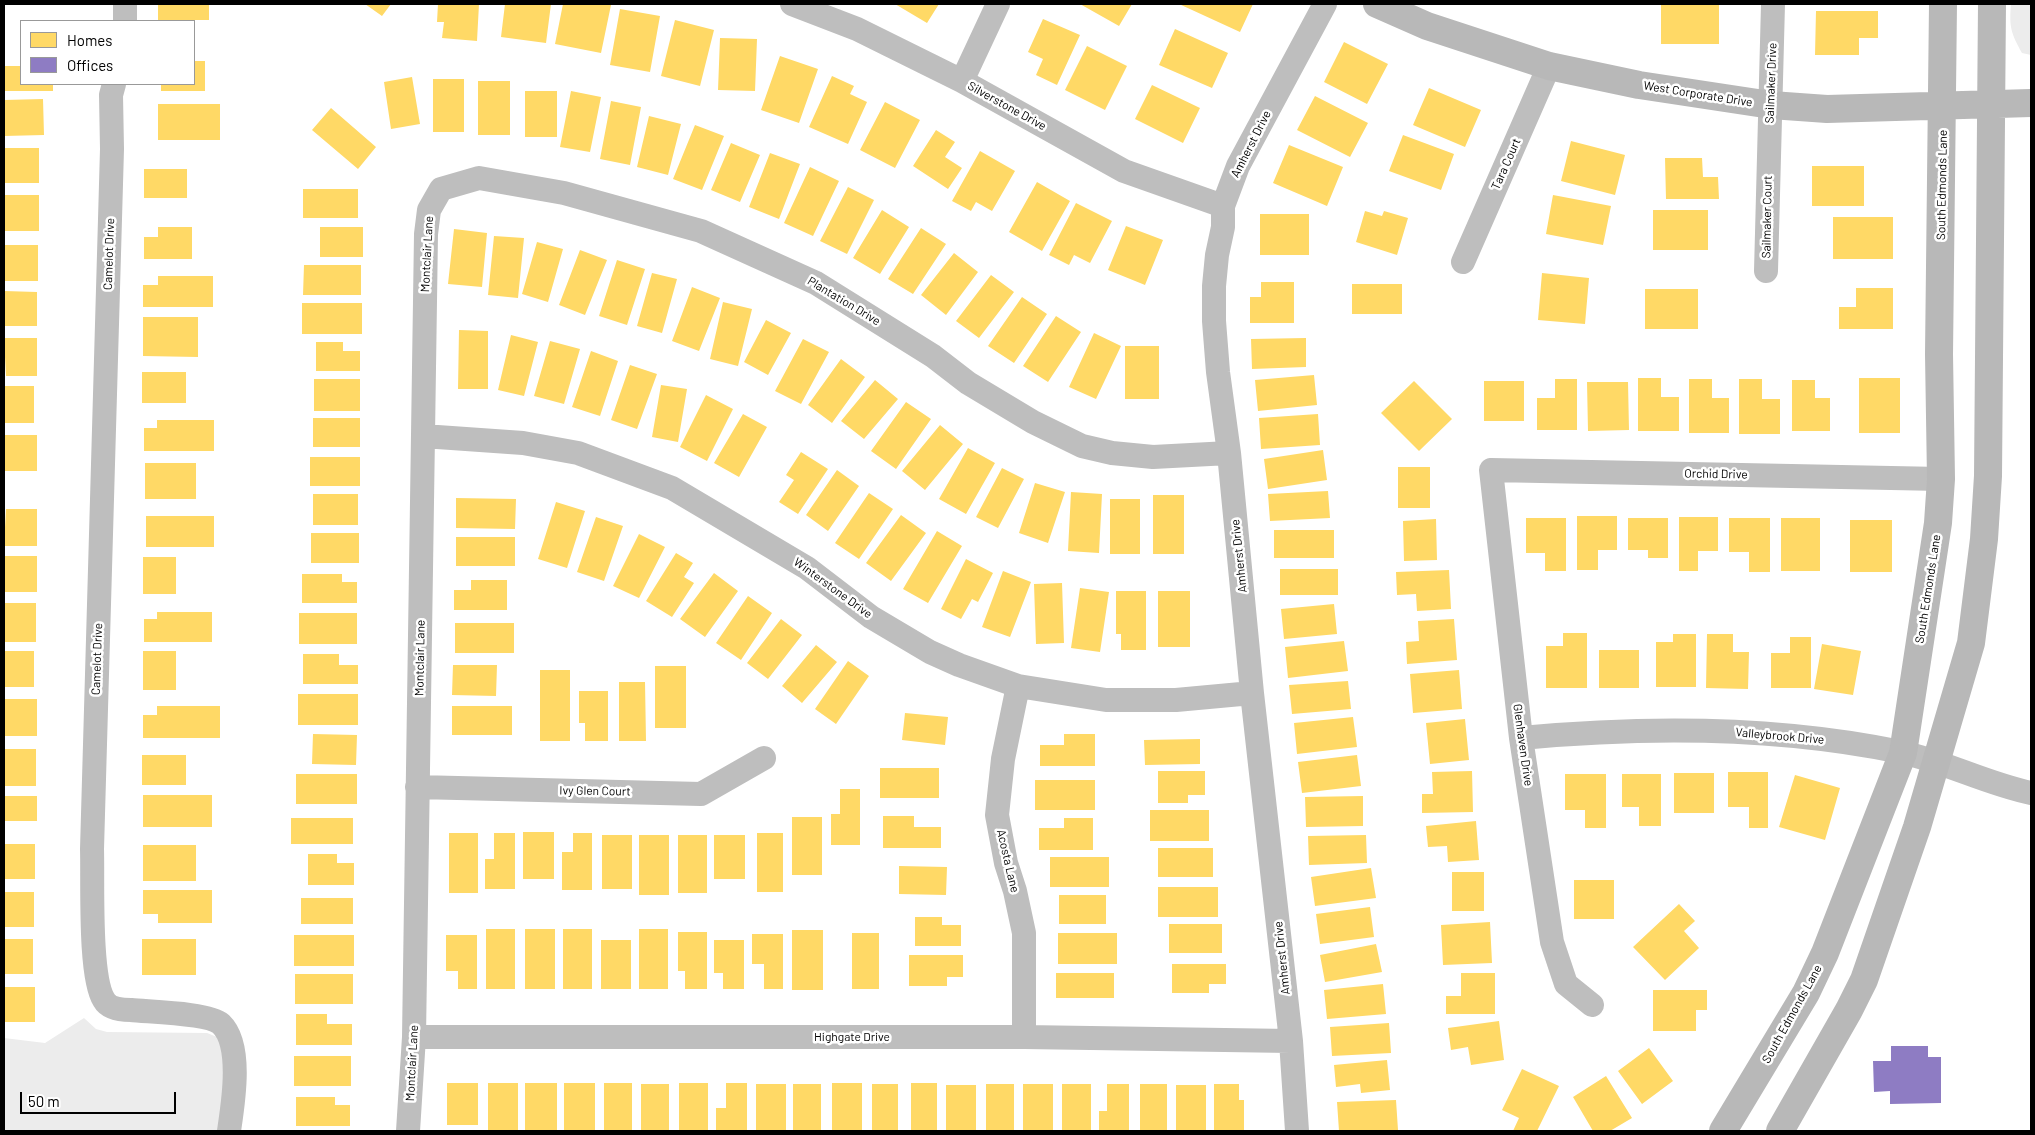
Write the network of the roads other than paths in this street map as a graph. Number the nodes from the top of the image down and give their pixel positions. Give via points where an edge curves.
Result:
1 (125, 4) edge
2 (792, 4) edge
3 (998, 4) edge
4 (1325, 4) edge
5 (1378, 4) edge
6 (1773, 4) edge
7 (1943, 4) edge
8 (1992, 4) edge
9 (125, 20) edge
10 (1549, 66) junction
11 (962, 81) junction
12 (114, 85) edge
13 (2031, 103) edge
14 (1992, 104) junction
15 (1771, 105) junction
16 (1943, 107) junction
17 (1768, 162) joint
18 (441, 189) joint
19 (1223, 206) junction
20 (1463, 262) dead end
21 (1766, 272) dead end
22 (423, 436) junction
23 (1229, 453) junction
24 (1491, 470) joint
25 (1941, 479) junction
26 (1018, 686) junction
27 (1252, 693) junction
28 (1521, 738) junction
29 (1903, 752) junction
30 (764, 758) dead end
31 (1936, 762) junction
32 (417, 787) junction
33 (2031, 793) edge
34 (1592, 1005) dead end
35 (414, 1037) junction
36 (1024, 1037) junction
37 (1291, 1041) junction
38 (229, 1131) edge
39 (408, 1131) edge
40 (1297, 1131) edge
41 (1723, 1131) edge
42 (1780, 1131) edge

1 - 9 street
2 - 11 street, Silverstone Drive via 857,29
3 - 11 street
4 - 19 street, Amherst Drive via 1238,166
5 - 10 main road, West Corporate Drive via 1427,26
6 - 15 street, Sailmaker Drive
7 - 16 main road, South Edmonds Lane
8 - 14 main road
10 - 15 main road, West Corporate Drive via 1639,85
10 - 20 street, Tara Court
11 - 19 street, Silverstone Drive via 1124,171
12 - 38 street, Camelot Drive via 92,848 94,954 100,992 105,1002 118,1009 199,1016 221,1024 232,1041 236,1088
13 - 14 main road, West Corporate Drive
14 - 16 main road, West Corporate Drive
14 - 31 main road via 1988,476 1984,539 1971,643
15 - 16 main road, West Corporate Drive via 1827,109
15 - 17 street, Sailmaker Drive
16 - 25 main road, South Edmonds Lane via 1939,354
17 - 21 street, Sailmaker Court
18 - 22 street, Montclair Lane via 429,210 426,234
18 - 23 street, Plantation Drive via 479,178 564,192 702,231 816,283 933,356 968,384 1082,446 1153,457
19 - 23 street, Amherst Drive via 1214,286 1214,321
22 - 26 street, Winterstone Drive via 523,443 578,453 672,488 807,568 872,616 930,652
22 - 32 street, Montclair Lane
23 - 27 street, Amherst Drive
24 - 25 street, Orchid Drive
24 - 28 street, Glenhaven Drive
25 - 29 main road, South Edmonds Lane via 1938,523
26 - 27 street, Winterstone Drive via 1106,700 1176,700
26 - 36 street, Acosta Lane via 1003,759 998,815 1006,864 1024,933
27 - 37 street, Amherst Drive
28 - 29 street, Valleybrook Drive via 1642,730 1764,732
28 - 34 street, Glenhaven Drive via 1552,942 1566,984
29 - 31 street, Valleybrook Drive
29 - 41 main road, South Edmonds Lane via 1825,953 1806,993
30 - 32 street, Ivy Glen Court via 702,794
31 - 33 street, Valleybrook Drive via 2010,789
31 - 42 main road via 1918,827 1864,980
32 - 35 street, Montclair Lane
35 - 36 street, Highgate Drive
35 - 39 street, Montclair Lane
36 - 37 street, Highgate Drive
37 - 40 street, Amherst Drive

